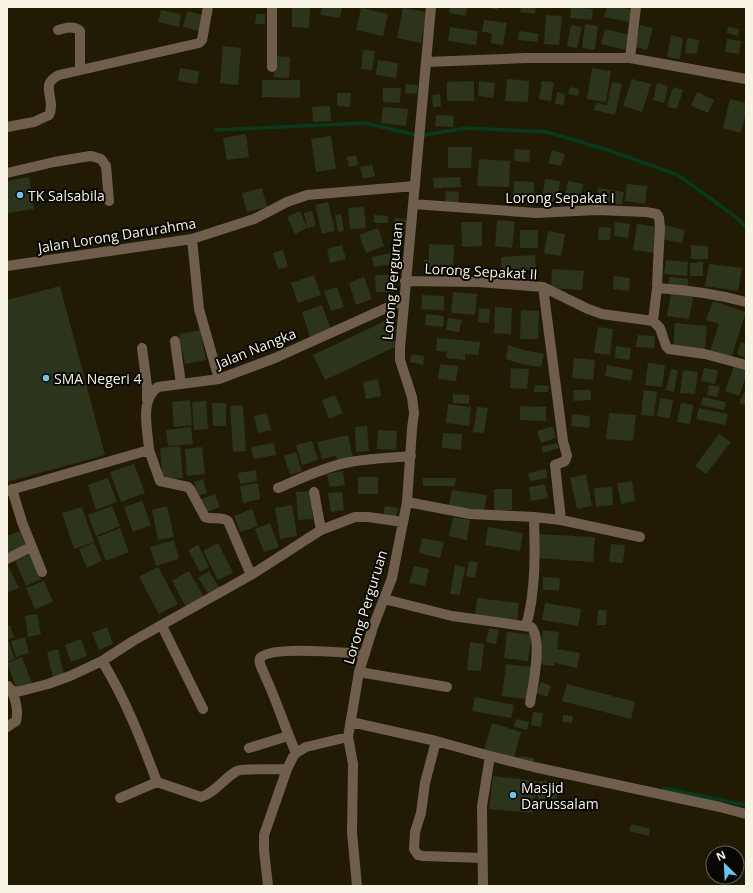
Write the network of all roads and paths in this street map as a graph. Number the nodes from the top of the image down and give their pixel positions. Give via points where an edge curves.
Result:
1 (208, 7) edge
2 (272, 7) edge
3 (431, 7) edge
4 (636, 7) edge
5 (58, 30) dead end
6 (630, 58) junction
7 (426, 62) junction
8 (272, 67) dead end
9 (80, 70) junction
10 (746, 79) edge
11 (7, 126) edge
12 (7, 173) edge
13 (415, 186) junction
14 (109, 201) dead end
15 (412, 204) junction
16 (192, 239) junction
17 (7, 266) edge
18 (405, 281) junction
19 (543, 288) junction
20 (657, 288) junction
21 (404, 300) junction
22 (746, 302) edge
23 (653, 321) junction
24 (175, 341) dead end
25 (142, 348) dead end
26 (746, 365) edge
27 (220, 379) junction
28 (181, 384) junction
29 (147, 402) junction
30 (149, 450) junction
31 (411, 456) junction
32 (278, 488) dead end
33 (10, 490) edge
34 (314, 492) dead end
35 (407, 502) junction
36 (534, 517) junction
37 (561, 520) junction
38 (403, 522) junction
39 (321, 530) junction
40 (640, 538) dead end
41 (31, 547) junction
42 (7, 559) edge
43 (42, 572) dead end
44 (251, 575) junction
45 (384, 599) junction
46 (162, 626) junction
47 (526, 626) junction
48 (365, 654) junction
49 (102, 661) junction
50 (360, 672) junction
51 (9, 687) edge
52 (447, 687) dead end
53 (530, 703) dead end
54 (202, 709) dead end
55 (351, 722) junction
56 (7, 727) edge
57 (288, 736) junction
58 (348, 737) junction
59 (436, 741) junction
60 (249, 748) dead end
61 (296, 753) junction
62 (490, 756) junction
63 (287, 770) junction
64 (157, 782) junction
65 (120, 798) dead end
66 (746, 814) edge
67 (482, 858) junction
68 (268, 886) edge
69 (356, 886) edge
70 (483, 886) edge

1 - 9 street via 202,40 199,43
2 - 8 street
3 - 7 street, Lorong Perguruan
4 - 6 street
5 - 9 street via 77,28 80,31
6 - 7 street via 526,58
6 - 10 street
7 - 13 street, Lorong Perguruan
9 - 11 street via 59,75 49,82 51,108 48,115 34,122
12 - 14 street via 95,156 104,161 106,166
13 - 15 street, Lorong Perguruan
13 - 16 street, Jalan Lorong Darurahma via 335,192 296,198 254,219
15 - 18 street, Lorong Perguruan
15 - 20 street, Lorong Sepakat I via 536,213 597,210 653,213 658,216 660,224
16 - 17 street, Jalan Lorong Darurahma
16 - 27 street via 199,309
18 - 19 street, Lorong Sepakat II via 478,282
18 - 21 street, Lorong Perguruan
19 - 23 street, Lorong Sepakat II via 602,314
19 - 37 street via 567,456 565,461 555,465
20 - 22 street via 690,290
20 - 23 street
21 - 27 street, Jalan Nangka via 275,358
21 - 31 street, Lorong Perguruan via 400,360 414,405
23 - 26 street via 660,328 669,350 705,354
24 - 28 street
25 - 29 street
27 - 28 street, Jalan Nangka
28 - 29 street, Jalan Nangka via 158,387 152,391
29 - 30 street
30 - 33 street
30 - 44 street via 160,481 188,486 205,517 228,521
31 - 32 street via 345,463
31 - 35 street, Lorong Perguruan
33 - 41 street
34 - 39 street
35 - 36 street via 470,514
35 - 38 street, Lorong Perguruan
36 - 37 street
36 - 47 street via 535,569
37 - 40 street
38 - 39 street via 355,517
38 - 45 street, Lorong Perguruan via 392,578
39 - 44 street
41 - 42 street
41 - 43 street
44 - 46 street
45 - 47 street via 452,616
45 - 48 street, Lorong Perguruan
46 - 49 street
46 - 54 street
47 - 53 street via 533,628 537,639
48 - 50 street, Lorong Perguruan
48 - 57 street via 290,650 262,655 259,662
49 - 51 street via 48,684 15,692
49 - 64 street via 115,682
50 - 52 street
50 - 55 street, Lorong Perguruan
51 - 56 street via 18,714 16,721
55 - 58 street, Lorong Perguruan
55 - 59 street
57 - 60 street
57 - 61 street
58 - 61 street via 306,747
58 - 69 street via 353,764 352,832
59 - 62 street
59 - 67 street via 415,832 414,849 418,855 424,856
61 - 63 street
62 - 66 street
62 - 67 street via 482,806
63 - 64 street via 238,771 201,797
63 - 68 street via 264,834
64 - 65 street
67 - 70 street

